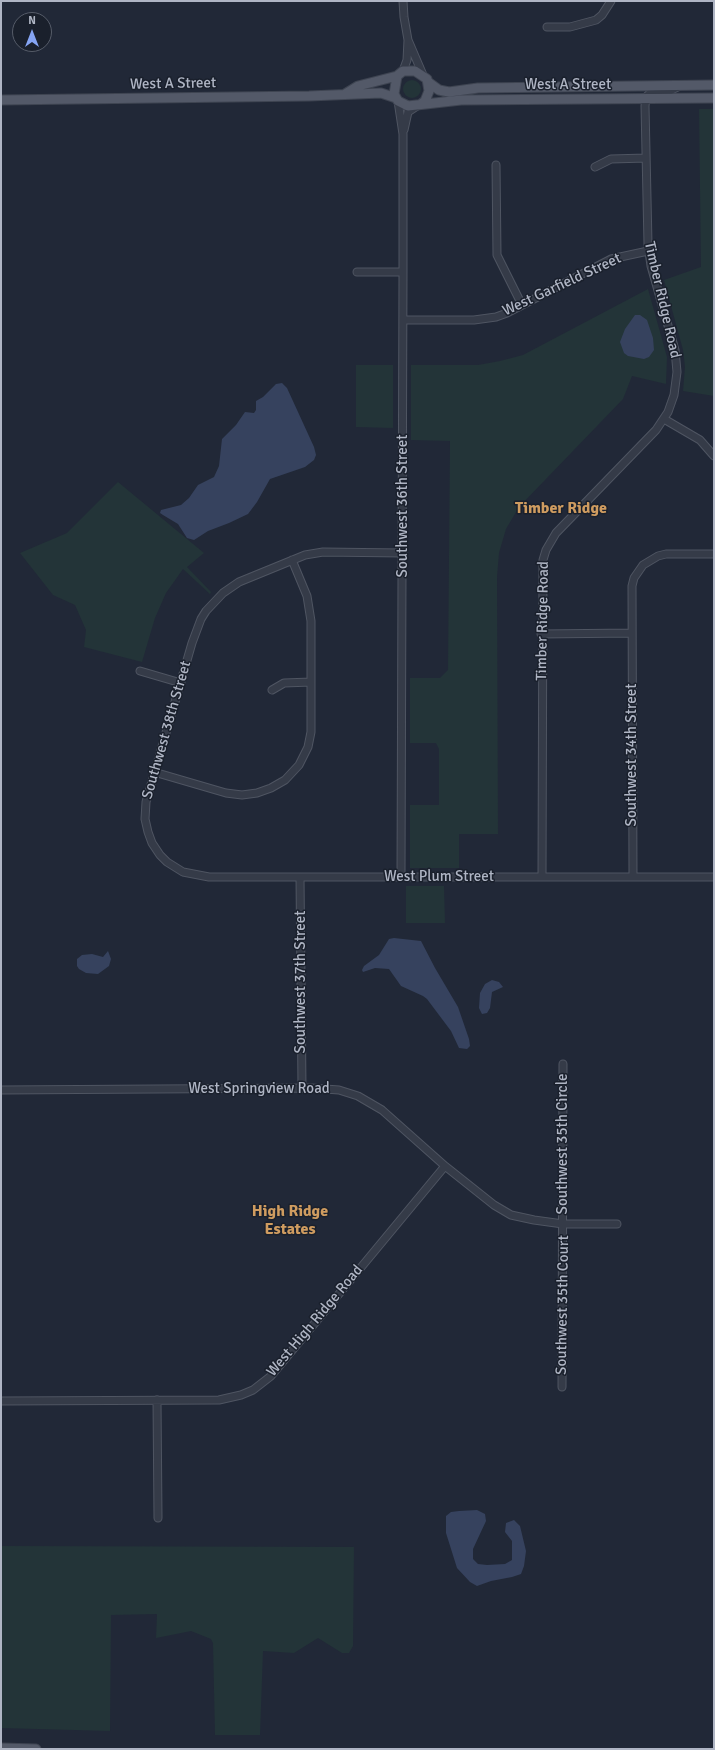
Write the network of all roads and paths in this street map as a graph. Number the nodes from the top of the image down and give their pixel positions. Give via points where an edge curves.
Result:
1 (403, 1) edge
2 (611, 1) edge
3 (547, 27) dead end
4 (408, 40) junction
5 (400, 74) junction
6 (426, 79) junction
7 (714, 85) edge
8 (682, 86) junction
9 (345, 94) junction
10 (714, 98) edge
11 (397, 99) junction
12 (646, 99) junction
13 (1, 100) edge
14 (419, 105) junction
15 (403, 134) junction
16 (646, 158) junction
17 (496, 165) dead end
18 (595, 167) dead end
19 (648, 251) junction
20 (357, 272) dead end
21 (403, 272) junction
22 (522, 305) junction
23 (403, 320) junction
24 (664, 418) junction
25 (714, 456) edge
26 (403, 553) junction
27 (714, 554) edge
28 (292, 560) junction
29 (632, 633) junction
30 (541, 634) junction
31 (140, 671) dead end
32 (311, 682) junction
33 (181, 683) junction
34 (272, 690) dead end
35 (154, 772) junction
36 (167, 862) joint
37 (300, 877) junction
38 (401, 877) junction
39 (542, 877) junction
40 (632, 877) junction
41 (714, 877) edge
42 (563, 1064) dead end
43 (302, 1088) junction
44 (1, 1090) edge
45 (445, 1166) junction
46 (563, 1224) junction
47 (617, 1224) dead end
48 (562, 1386) dead end
49 (157, 1400) junction
50 (1, 1401) edge
51 (158, 1518) dead end
52 (1, 1748) edge
53 (36, 1749) edge

1 - 4 street
2 - 3 street via 602,15 592,21 570,27
4 - 5 street via 407,60
4 - 6 street
5 - 6 main road via 415,70
5 - 9 main road, West A Street via 358,86
5 - 11 main road via 394,88
6 - 8 main road, West A Street via 439,90 449,92 478,88
6 - 14 main road via 427,96
7 - 8 main road, West A Street
8 - 12 street via 665,93 649,94
9 - 11 main road, West A Street via 381,93
9 - 13 main road, West A Street
10 - 12 main road, West A Street
11 - 14 main road via 408,106
11 - 15 street, Southwest 36th Street
12 - 14 main road, West A Street via 461,100
12 - 16 street, Timber Ridge Road
14 - 15 street, Southwest 36th Street via 408,112
15 - 21 street, Southwest 36th Street
16 - 18 street via 611,159
16 - 19 street, Timber Ridge Road
17 - 22 street via 497,255
19 - 22 street, West Garfield Street via 611,259
19 - 24 street, Timber Ridge Road via 677,362 675,391
20 - 21 street
21 - 23 street, Southwest 36th Street
22 - 23 street, West Garfield Street via 507,313 483,319
23 - 26 street, Southwest 36th Street
24 - 25 street via 700,440
24 - 30 street, Timber Ridge Road via 651,435 550,541 542,560
26 - 28 street, Southwest 38th Street via 323,552
26 - 38 street, Southwest 36th Street
27 - 29 street, Southwest 34th Street via 666,554 643,565 632,586
28 - 32 street via 311,612
28 - 33 street, Southwest 38th Street via 239,582 216,599 198,624
29 - 30 street
29 - 40 street, Southwest 34th Street
30 - 39 street, Timber Ridge Road
31 - 33 street
32 - 34 street via 284,683
32 - 35 street via 309,740 302,759 290,775 278,784 264,791 242,795 226,793
33 - 35 street, Southwest 38th Street
35 - 36 street, Southwest 38th Street via 146,802 146,825 152,843
36 - 37 street, West Plum Street via 183,872 200,876
37 - 38 street, West Plum Street
37 - 43 street, Southwest 37th Street
38 - 39 street, West Plum Street
39 - 40 street, West Plum Street
40 - 41 street, West Plum Street
42 - 46 street, Southwest 35th Circle
43 - 44 street, West Springview Road
43 - 45 street, West Springview Road via 339,1090 358,1096 382,1110
45 - 46 street, West Springview Road via 494,1206 534,1220
45 - 49 street, West High Ridge Road via 263,1383 253,1390 230,1398
46 - 47 street, West Springview Road
46 - 48 street, Southwest 35th Court
49 - 50 street, West High Ridge Road
49 - 51 street
52 - 53 main road

